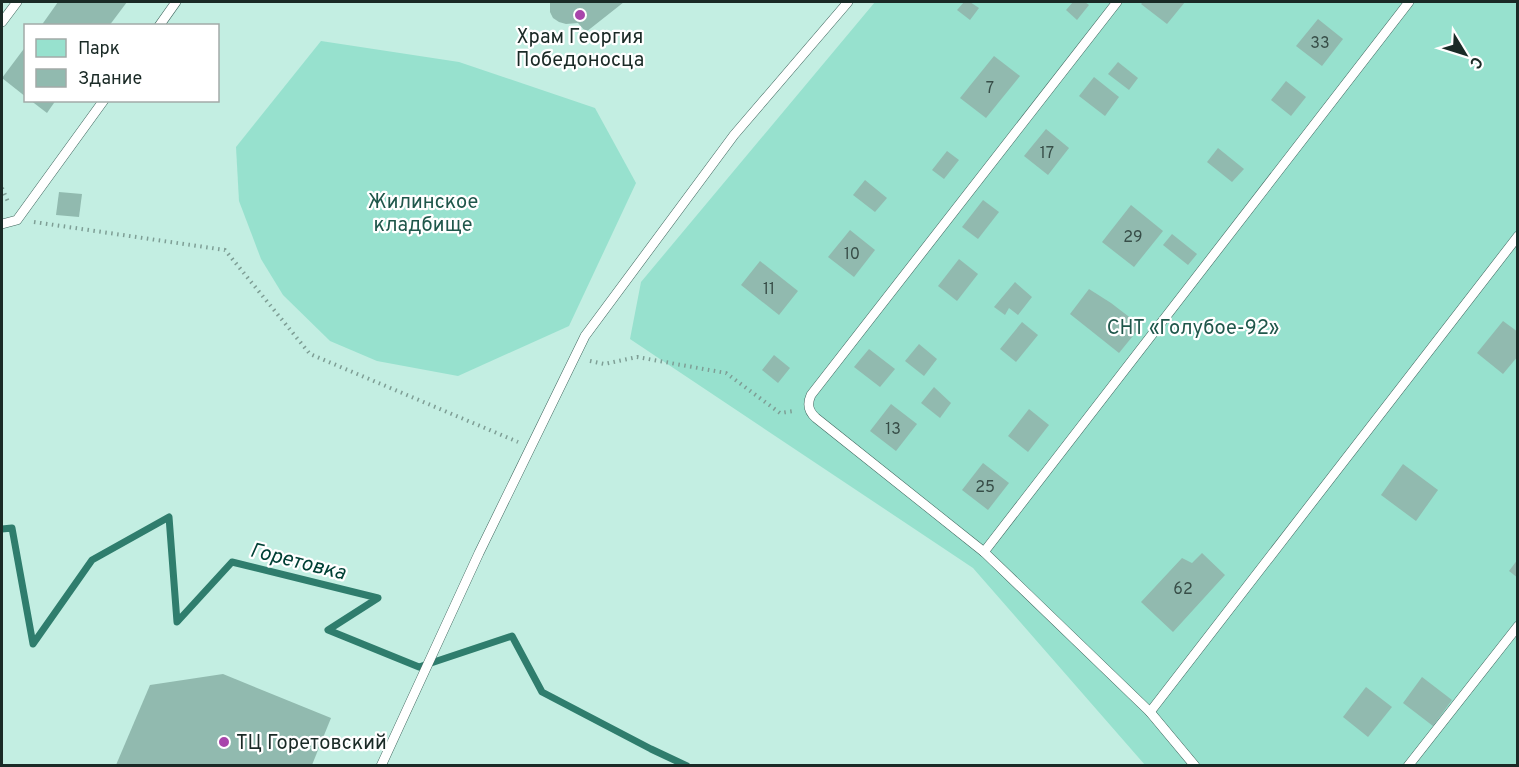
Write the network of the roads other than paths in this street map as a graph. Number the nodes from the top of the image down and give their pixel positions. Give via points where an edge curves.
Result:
1 (17, 2) edge
2 (176, 2) edge
3 (848, 2) edge
4 (1117, 2) edge
5 (1409, 2) edge
6 (2, 22) edge
7 (160, 24) edge
8 (103, 102) edge
9 (2, 224) edge
10 (1518, 236) edge
11 (984, 552) junction
12 (1518, 626) edge
13 (1150, 712) junction
14 (381, 765) edge
15 (1195, 765) edge
16 (1408, 765) edge

1 - 6 lane
2 - 7 lane
3 - 14 lane via 734,135 585,336
4 - 11 lane via 808,401 811,414
5 - 11 lane
8 - 9 lane via 17,220
10 - 13 lane
11 - 13 lane
12 - 16 lane
13 - 15 lane

